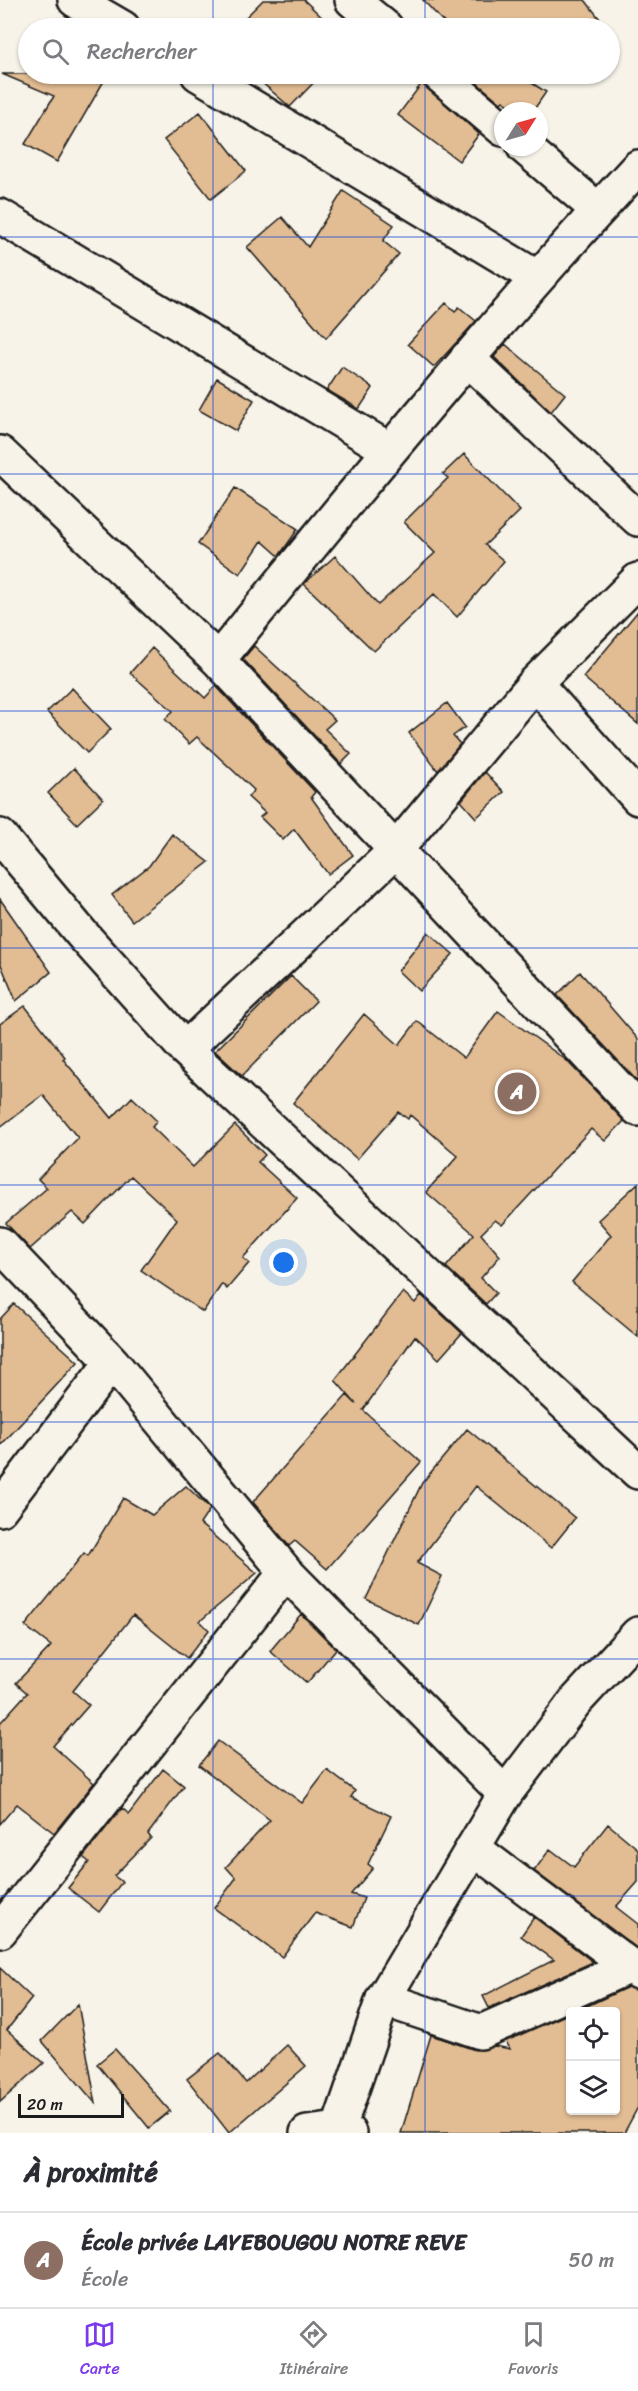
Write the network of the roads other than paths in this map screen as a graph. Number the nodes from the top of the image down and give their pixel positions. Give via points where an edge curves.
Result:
1 (75, 0) edge
2 (352, 0) edge
3 (106, 18) edge
4 (374, 18) edge
5 (215, 84) edge
6 (450, 84) edge
7 (494, 121) edge
8 (535, 156) edge
9 (635, 176) edge
10 (598, 210) junction
11 (0, 216) edge
12 (536, 276) junction
13 (467, 358) junction
14 (388, 448) junction
15 (0, 453) edge
16 (638, 519) edge
17 (638, 580) edge
18 (218, 660) junction
19 (535, 683) junction
20 (638, 798) edge
21 (0, 836) edge
22 (394, 852) junction
23 (185, 1048) junction
24 (638, 1109) edge
25 (0, 1244) edge
26 (112, 1362) junction
27 (638, 1472) edge
28 (0, 1509) edge
29 (286, 1572) junction
30 (638, 1635) edge
31 (505, 1794) junction
32 (473, 1848) junction
33 (0, 1931) edge
34 (634, 1969) edge
35 (383, 1999) junction
36 (333, 2132) edge

1 - 3 street
2 - 4 street
5 - 12 street
6 - 7 street
8 - 10 street
9 - 10 street
10 - 12 street
11 - 14 street
12 - 13 street
13 - 14 street
13 - 16 street
14 - 18 street
15 - 18 street
17 - 19 street
18 - 22 street
19 - 20 street
19 - 22 street
21 - 23 street
22 - 23 street
22 - 24 street
23 - 27 street
25 - 26 street
26 - 28 street
26 - 29 street
29 - 31 street
29 - 33 street
30 - 31 street via 575,1701
31 - 32 street
32 - 34 street
32 - 35 street
34 - 35 street via 481,2032
35 - 36 street

